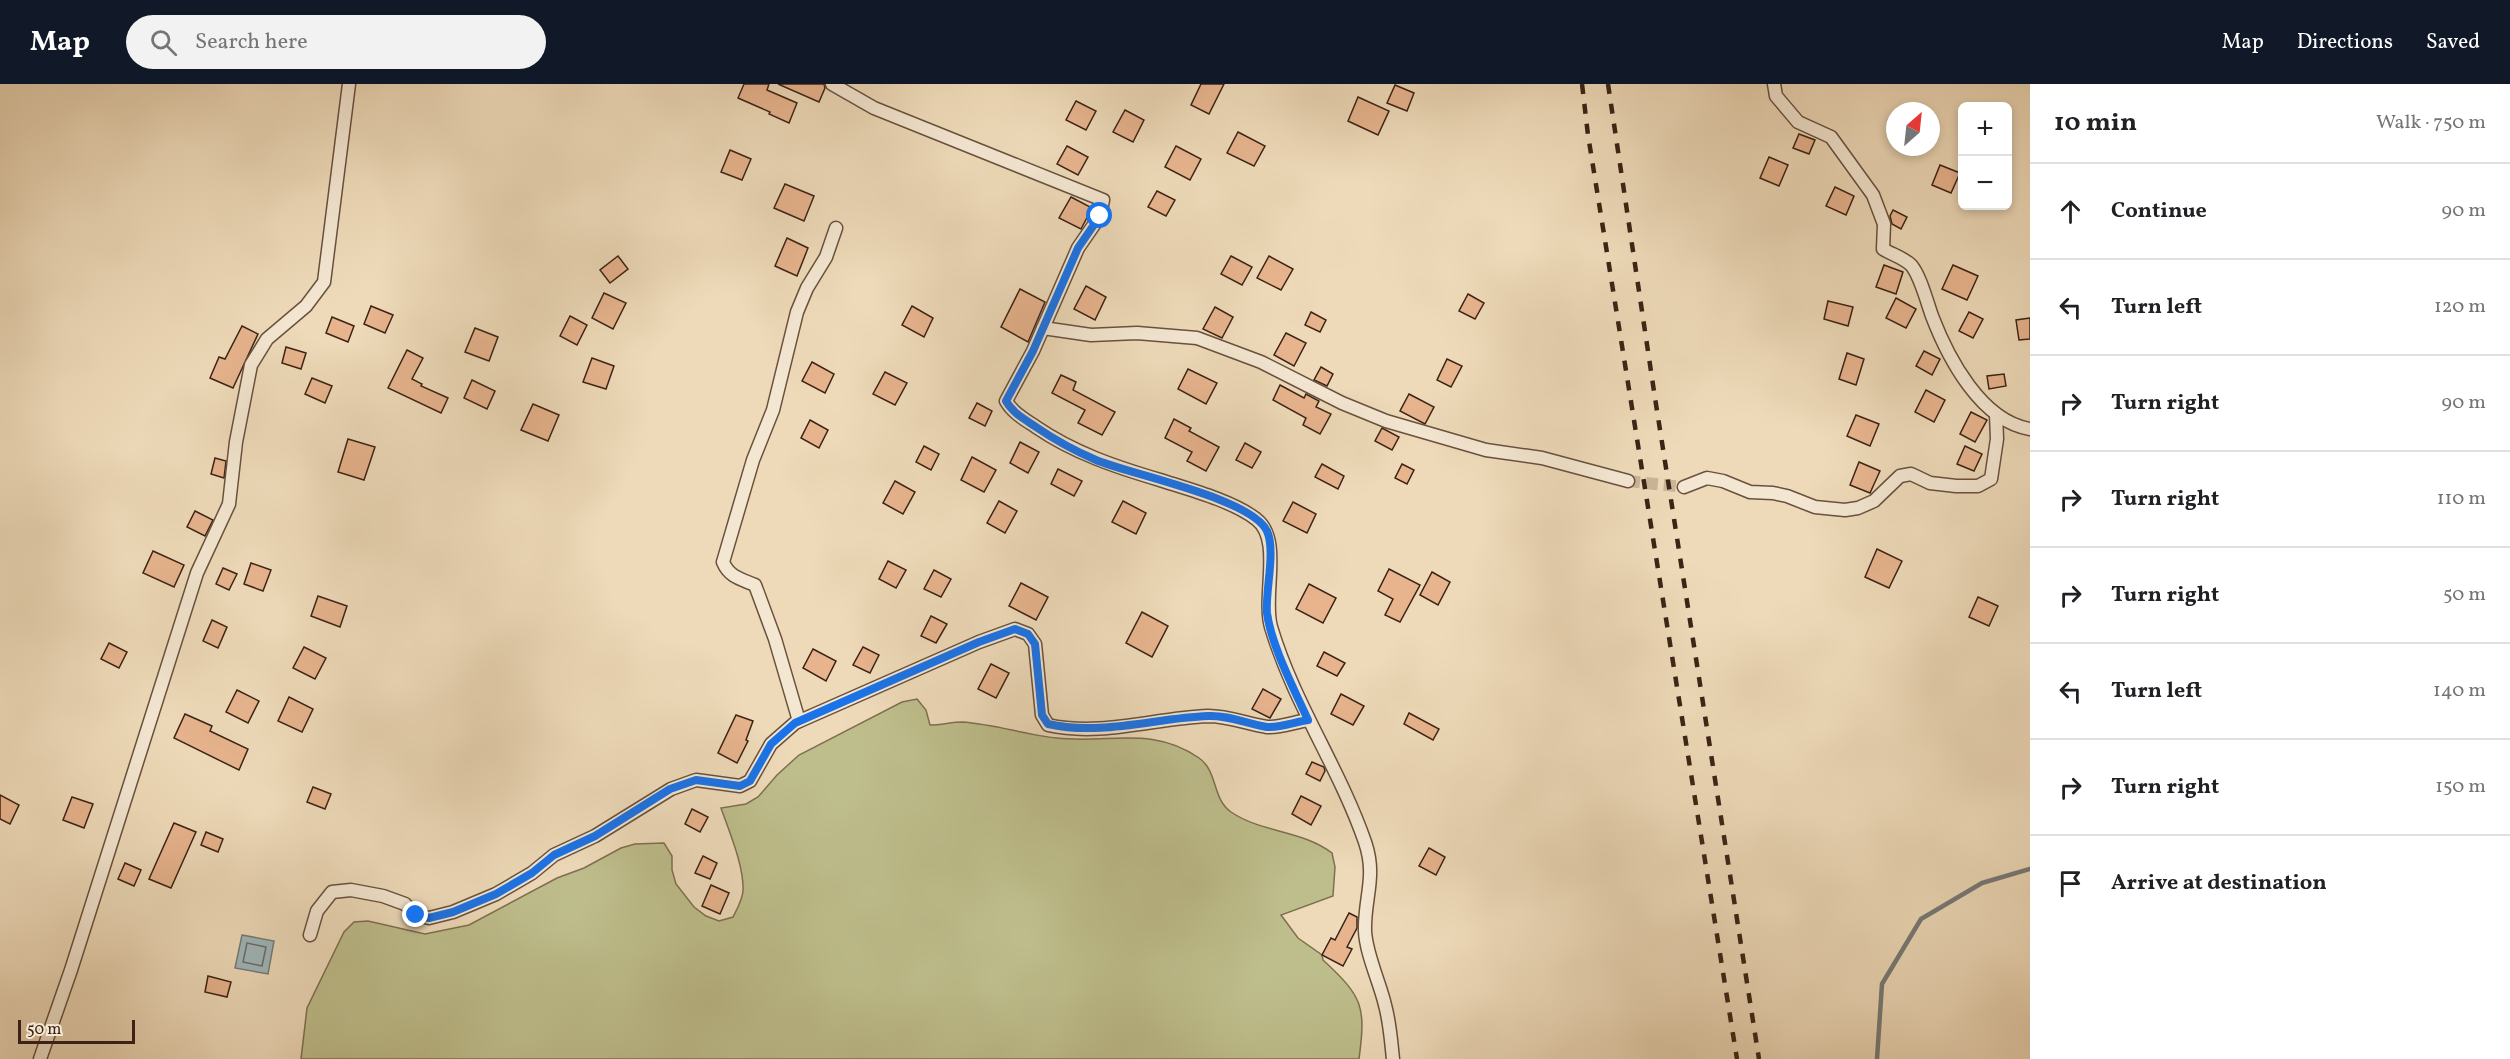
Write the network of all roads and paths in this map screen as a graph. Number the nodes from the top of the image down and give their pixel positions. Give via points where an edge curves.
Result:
1 (349, 84) edge
2 (832, 84) edge
3 (1774, 84) edge
4 (836, 228) dead end
5 (1043, 328) junction
6 (1996, 414) junction
7 (2030, 429) edge
8 (1628, 481) tunnel mouth
9 (1684, 488) tunnel mouth
10 (1308, 720) junction
11 (799, 721) junction
12 (310, 935) dead end
13 (39, 1059) edge
14 (1393, 1059) edge

1 - 13 street via 324,282 306,306 267,339 251,365 229,504 197,573
2 - 5 street via 874,108 1103,200 1100,216 1078,248
3 - 6 street via 1776,96 1798,122 1831,137 1873,195 1884,224 1883,249 1911,266 1959,369 1976,396
4 - 11 street via 826,257 797,312 773,410 753,460 723,562 734,577 755,585
5 - 8 street via 1091,335 1137,333 1197,338 1261,362 1386,421 1486,450 1542,458
5 - 10 street via 1006,401 1011,410 1054,440 1098,460 1199,492 1257,519 1268,532 1267,614 1281,661
6 - 7 street
6 - 9 street via 1991,479 1978,486 1930,483 1911,474 1900,476 1874,501 1845,510 1815,507 1773,493 1750,492 1707,478
10 - 11 street via 1270,727 1209,716 1100,729 1048,724 1042,715 1035,644 1028,634 1015,629
10 - 14 street via 1349,800 1366,845 1371,884 1365,933 1386,1008
11 - 12 street via 771,744 750,781 740,786 696,780 670,789 595,836 554,855 496,894 429,918 383,896 351,890 332,892 317,910

